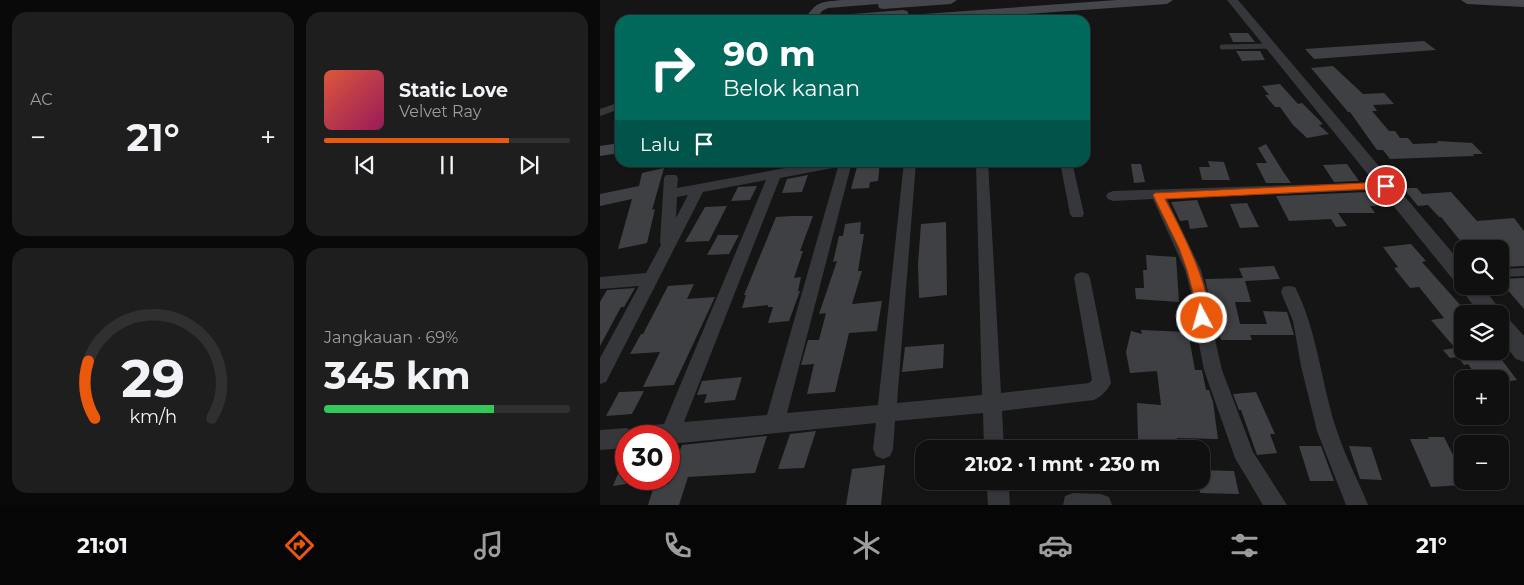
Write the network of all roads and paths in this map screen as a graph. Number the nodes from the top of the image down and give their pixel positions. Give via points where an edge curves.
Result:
1 (885, 0) edge
2 (951, 0) edge
3 (1100, 0) edge
4 (1167, 0) edge
5 (1232, 0) edge
6 (1467, 0) edge
7 (1524, 3) edge
8 (814, 14) edge
9 (895, 15) edge
10 (958, 15) edge
11 (1270, 46) junction
12 (1222, 47) dead end
13 (615, 107) edge
14 (600, 114) edge
15 (615, 149) edge
16 (600, 151) edge
17 (816, 167) edge
18 (845, 167) edge
19 (910, 167) edge
20 (982, 167) edge
21 (1067, 167) edge
22 (775, 175) junction
23 (671, 178) dead end
24 (1386, 186) junction
25 (698, 189) junction
26 (670, 194) junction
27 (1158, 195) junction
28 (1114, 196) dead end
29 (1077, 214) dead end
30 (666, 249) junction
31 (1454, 265) edge
32 (1524, 272) edge
33 (1509, 273) edge
34 (1082, 278) dead end
35 (650, 279) junction
36 (600, 283) edge
37 (1289, 292) dead end
38 (1478, 295) edge
39 (1485, 305) edge
40 (1509, 334) edge
41 (1524, 352) edge
42 (600, 376) edge
43 (992, 403) junction
44 (887, 413) junction
45 (775, 422) junction
46 (674, 425) edge
47 (680, 433) edge
48 (615, 439) edge
49 (600, 440) edge
50 (994, 440) edge
51 (883, 449) dead end
52 (1073, 504) edge
53 (1101, 505) edge
54 (1276, 505) edge
55 (1357, 505) edge

1 - 8 main road via 830,4
2 - 8 main road via 836,8
3 - 9 main road
4 - 10 main road
5 - 11 street
6 - 7 main road
11 - 12 lane
11 - 24 street
13 - 14 street
15 - 16 main road
17 - 22 street
18 - 45 street
19 - 44 street
20 - 43 street
21 - 29 street
22 - 25 street
22 - 46 street
23 - 26 street
24 - 27 street
24 - 31 street
25 - 26 street
25 - 30 street
26 - 30 street
27 - 28 street
27 - 54 street via 1193,270 1213,370 1245,458
30 - 35 street
32 - 33 lane
34 - 43 street via 1102,383 1094,391
35 - 36 street
35 - 42 street
37 - 55 street via 1301,321 1328,431
38 - 39 street
40 - 41 street
43 - 44 street
43 - 50 street
44 - 45 street
44 - 51 street
45 - 47 street
48 - 49 street
52 - 53 street

